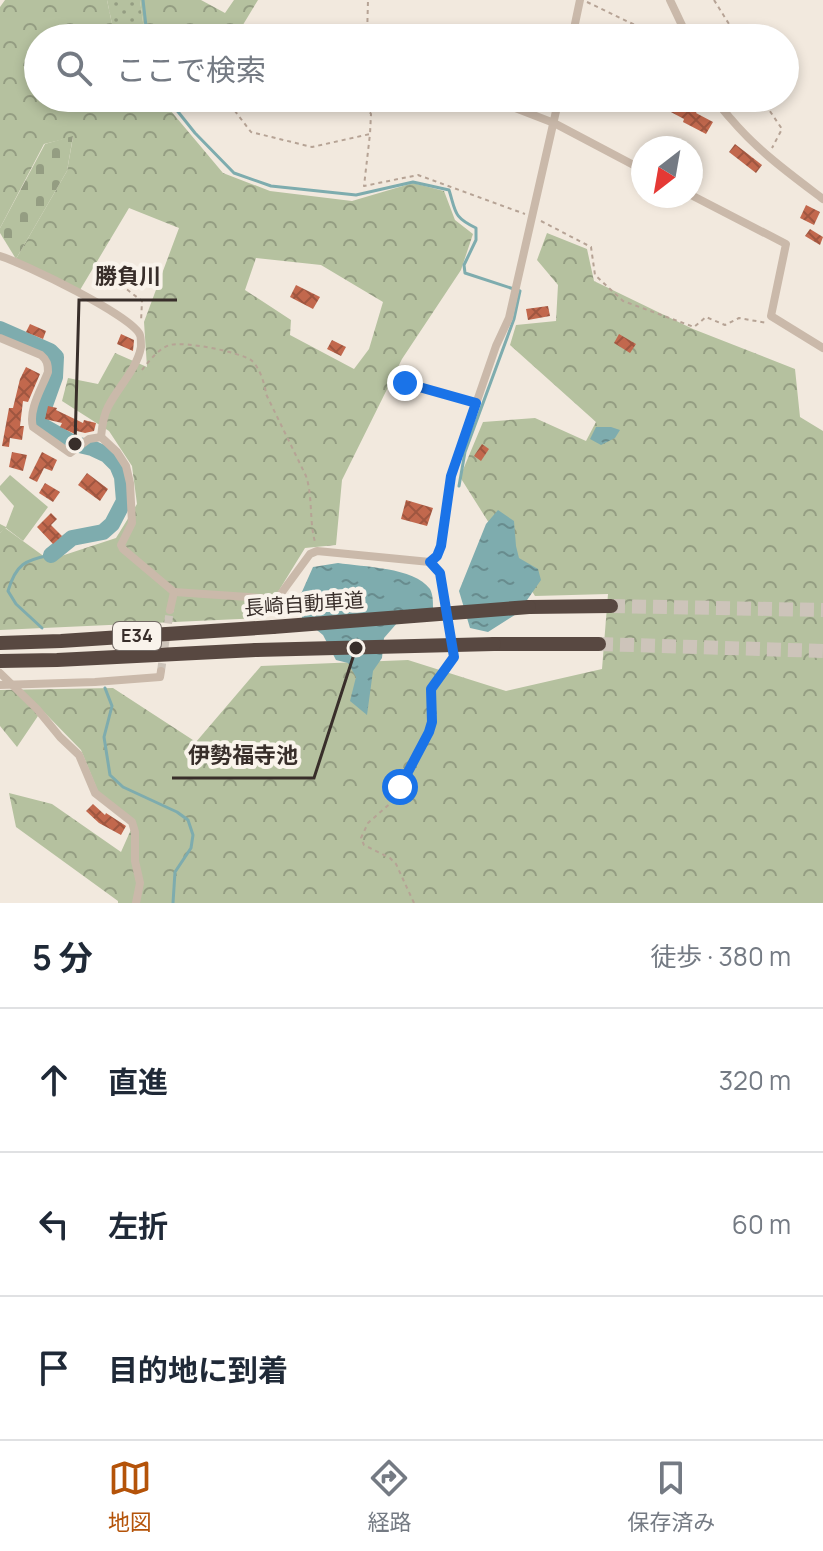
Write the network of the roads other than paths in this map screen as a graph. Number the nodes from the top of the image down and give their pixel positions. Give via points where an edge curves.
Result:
1 (582, 0) edge
2 (670, 0) edge
3 (576, 24) edge
4 (681, 24) edge
5 (525, 112) edge
6 (556, 112) edge
7 (725, 112) edge
8 (554, 123) junction
9 (631, 164) edge
10 (823, 199) edge
11 (703, 201) edge
12 (0, 256) edge
13 (0, 338) edge
14 (823, 348) edge
15 (101, 437) junction
16 (430, 562) junction
17 (174, 592) junction
18 (611, 606) tunnel mouth
19 (170, 610) tunnel mouth
20 (0, 643) edge
21 (599, 644) tunnel mouth
22 (454, 657) road end
23 (0, 661) edge
24 (161, 671) dead end
25 (0, 673) edge
26 (12, 684) junction
27 (0, 685) edge
28 (136, 903) edge

1 - 3 street
2 - 4 street
5 - 8 street
6 - 8 street
7 - 10 street via 767,157
8 - 9 street
8 - 16 street via 509,318 451,476 441,546
11 - 14 street via 786,244 771,316
12 - 15 street via 99,304 141,335 138,356 107,408
13 - 15 street via 46,359 48,372 31,420 39,433 70,453
15 - 17 street via 122,459 130,483 132,523 121,545
16 - 17 street via 317,551 277,599
16 - 22 street via 440,573
17 - 19 street
18 - 20 highway, 長崎自動車道 / E34, bridge
21 - 23 highway, 長崎自動車道 / E34, bridge
24 - 26 street via 160,677
25 - 26 street
26 - 27 street
26 - 28 street via 79,755 95,793 132,822 140,883

